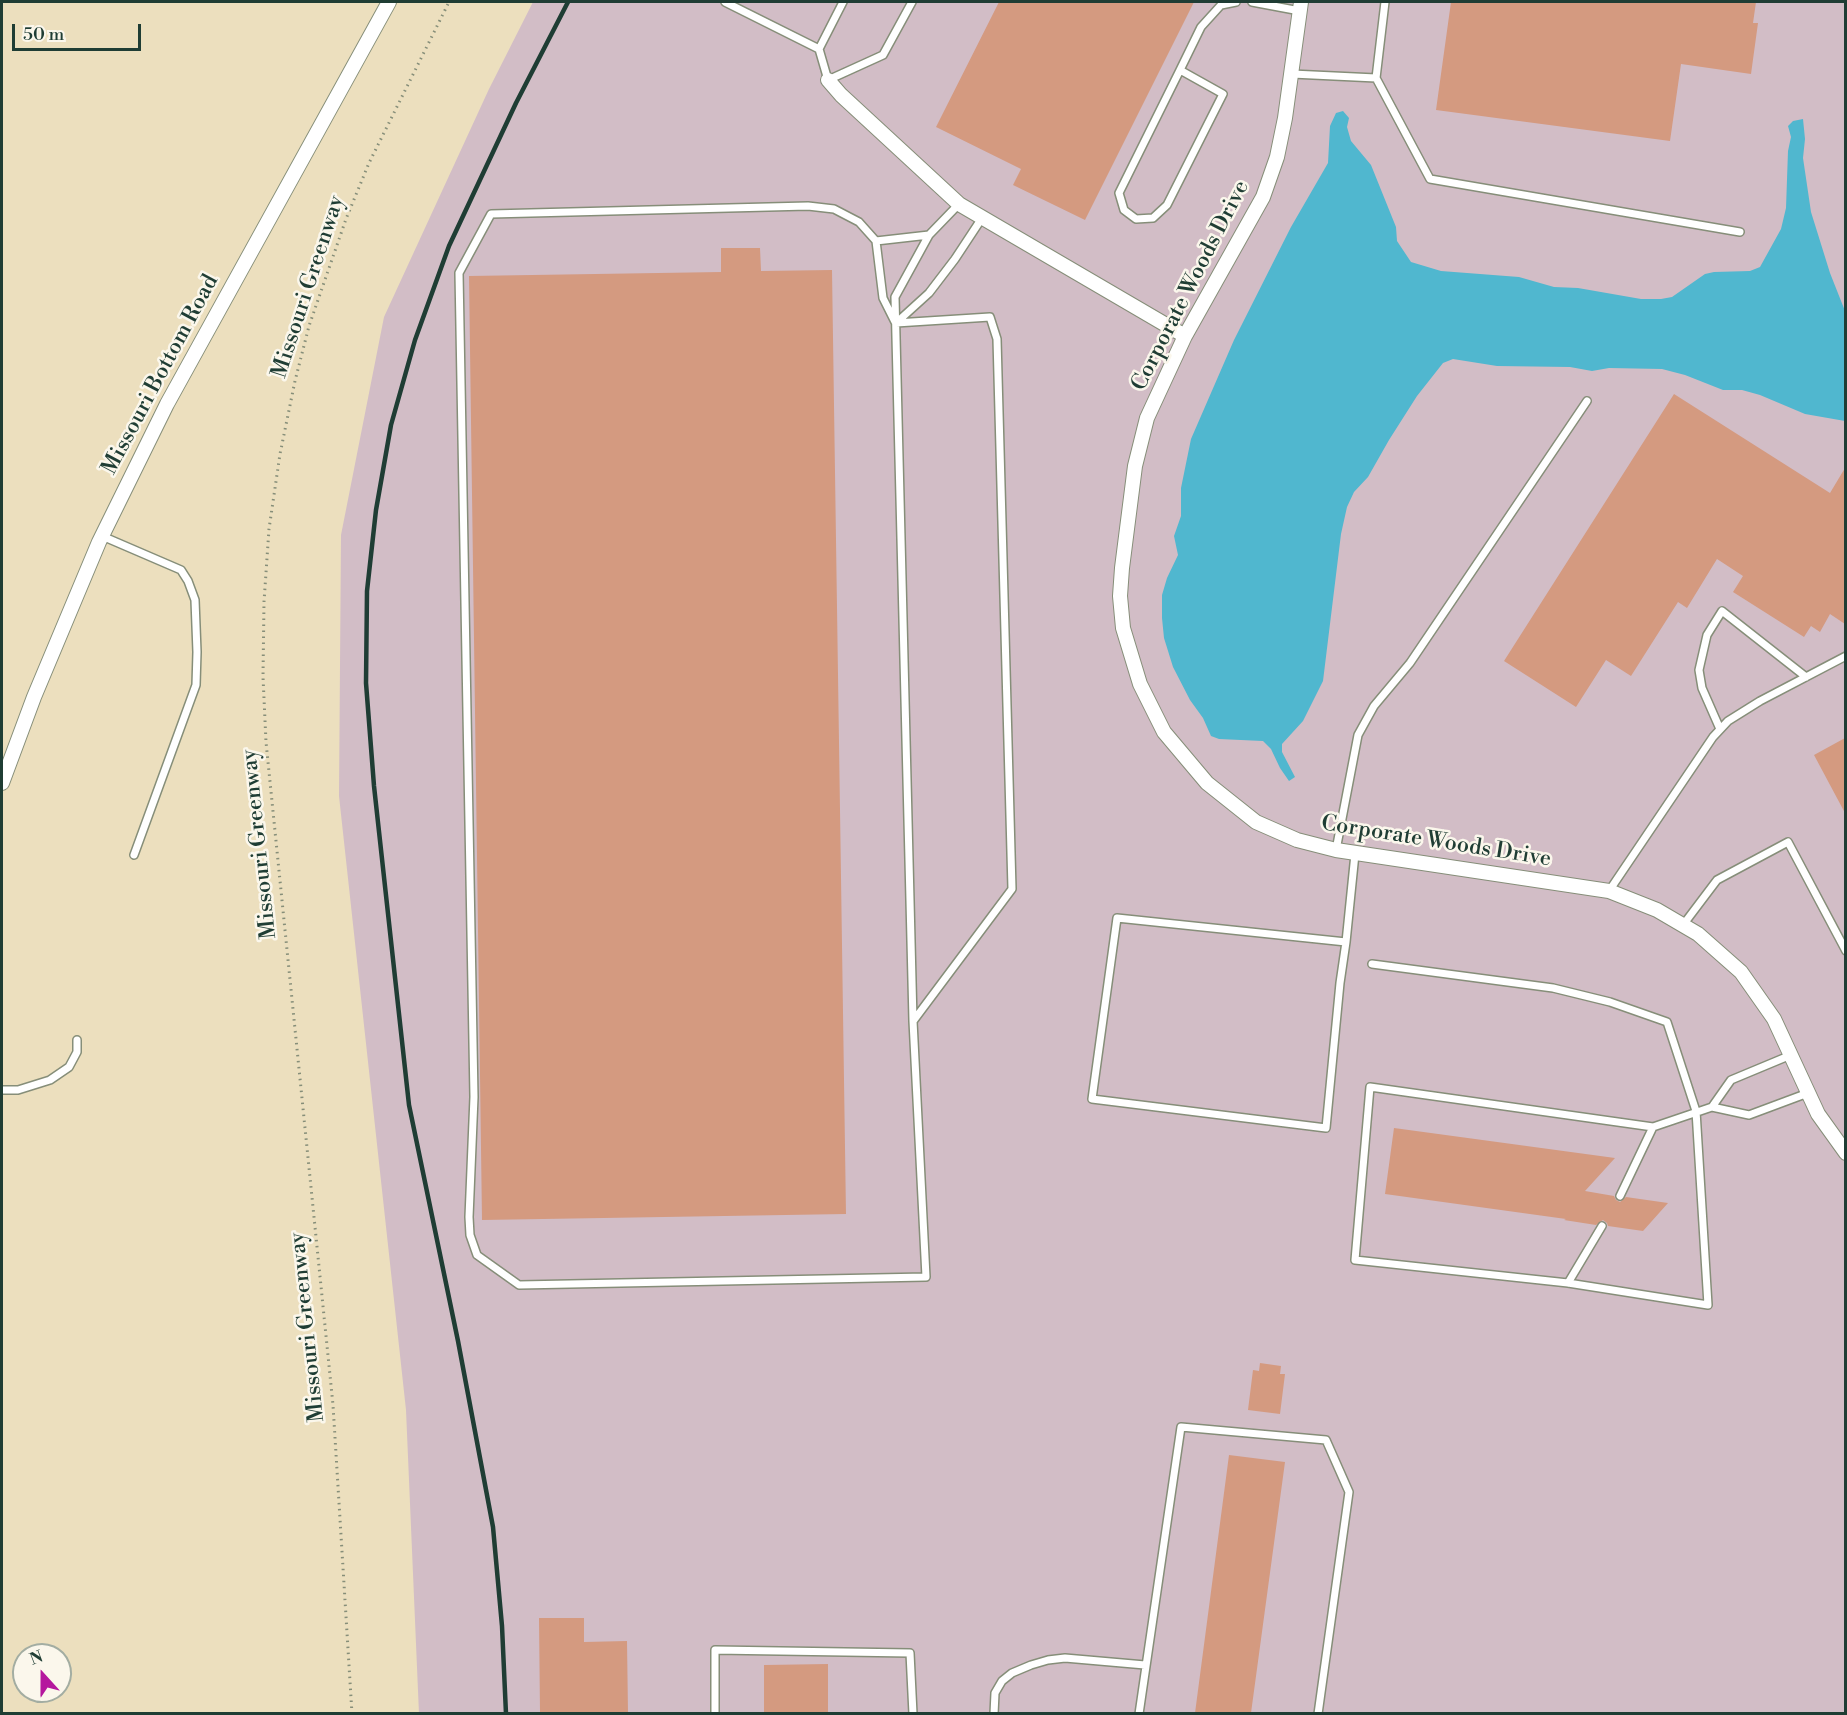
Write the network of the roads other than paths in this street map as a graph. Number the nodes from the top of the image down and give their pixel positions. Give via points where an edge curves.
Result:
1 (389, 2) edge
2 (725, 2) edge
3 (843, 2) edge
4 (912, 2) edge
5 (1236, 2) edge
6 (1252, 2) edge
7 (1385, 2) edge
8 (1301, 6) edge
9 (819, 49) junction
10 (1180, 70) junction
11 (1292, 74) junction
12 (1376, 78) junction
13 (828, 80) junction
14 (959, 204) junction
15 (982, 218) junction
16 (1740, 232) dead end
17 (929, 236) junction
18 (876, 241) junction
19 (896, 323) junction
20 (1185, 336) junction
21 (1587, 401) dead end
22 (102, 536) junction
23 (1845, 656) edge
24 (1806, 677) junction
25 (1720, 729) junction
26 (2, 783) edge
27 (1336, 850) junction
28 (1355, 854) junction
29 (134, 855) dead end
30 (1609, 891) junction
31 (1683, 925) junction
32 (1346, 942) junction
33 (1845, 951) edge
34 (1372, 964) dead end
35 (913, 1021) junction
36 (77, 1040) dead end
37 (1791, 1055) junction
38 (2, 1090) edge
39 (1809, 1093) junction
40 (1712, 1107) junction
41 (1696, 1111) junction
42 (1653, 1127) junction
43 (1845, 1154) edge
44 (1620, 1197) dead end
45 (1602, 1226) dead end
46 (1568, 1283) junction
47 (1145, 1665) junction
48 (715, 1713) edge
49 (913, 1713) edge
50 (994, 1713) edge
51 (1139, 1713) edge
52 (1318, 1713) edge

1 - 22 street, Missouri Bottom Road via 167,404
2 - 9 lane
3 - 9 lane
4 - 13 lane via 883,55
5 - 10 lane via 1221,5 1201,27
6 - 8 lane
7 - 12 lane
8 - 11 street, Corporate Woods Drive
9 - 13 lane
10 - 10 lane via 1119,193 1124,210 1136,219 1153,218 1167,205 1223,94
11 - 12 lane
11 - 20 street, Corporate Woods Drive via 1277,157 1263,197
12 - 16 lane via 1430,179
13 - 14 street
14 - 15 street
14 - 17 lane
15 - 19 lane via 929,293
15 - 20 street
17 - 18 lane
17 - 19 lane via 895,297
18 - 19 lane via 882,298
18 - 35 lane via 859,222 834,209 808,206 491,214 459,273 474,1097 469,1217 477,1255 519,1285 926,1277
19 - 35 lane
19 - 35 lane via 990,317 998,339 1012,889
20 - 27 street, Corporate Woods Drive via 1147,418 1135,466 1122,568 1123,628 1140,684 1164,732 1207,783 1256,822 1297,840
21 - 27 lane via 1410,663 1374,706 1358,735
22 - 26 street, Missouri Bottom Road
22 - 29 lane via 181,570 195,600 196,686
23 - 24 lane
24 - 25 lane via 1728,720
24 - 25 lane via 1722,611 1707,634 1699,670 1702,688
25 - 30 lane
27 - 28 street, Corporate Woods Drive
28 - 30 street, Corporate Woods Drive
28 - 32 lane
30 - 31 street, Corporate Woods Drive
31 - 33 lane via 1717,880 1788,842
31 - 37 street, Corporate Woods Drive via 1741,972 1774,1018
32 - 32 lane via 1326,1128 1092,1099 1117,918
34 - 41 lane via 1553,988 1667,1022
36 - 38 lane via 77,1052 69,1066 50,1080 18,1090
37 - 39 street, Corporate Woods Drive
37 - 40 lane via 1731,1080
39 - 40 lane via 1749,1115
39 - 43 street, Corporate Woods Drive
40 - 41 lane
41 - 42 lane
41 - 46 lane via 1708,1305
42 - 44 lane
42 - 46 lane via 1370,1087 1355,1260
45 - 46 lane
47 - 50 lane via 1065,1658 1031,1665 1002,1681 995,1694
47 - 51 lane
47 - 52 lane via 1181,1427 1326,1440 1349,1492
48 - 49 lane via 715,1650 910,1653

